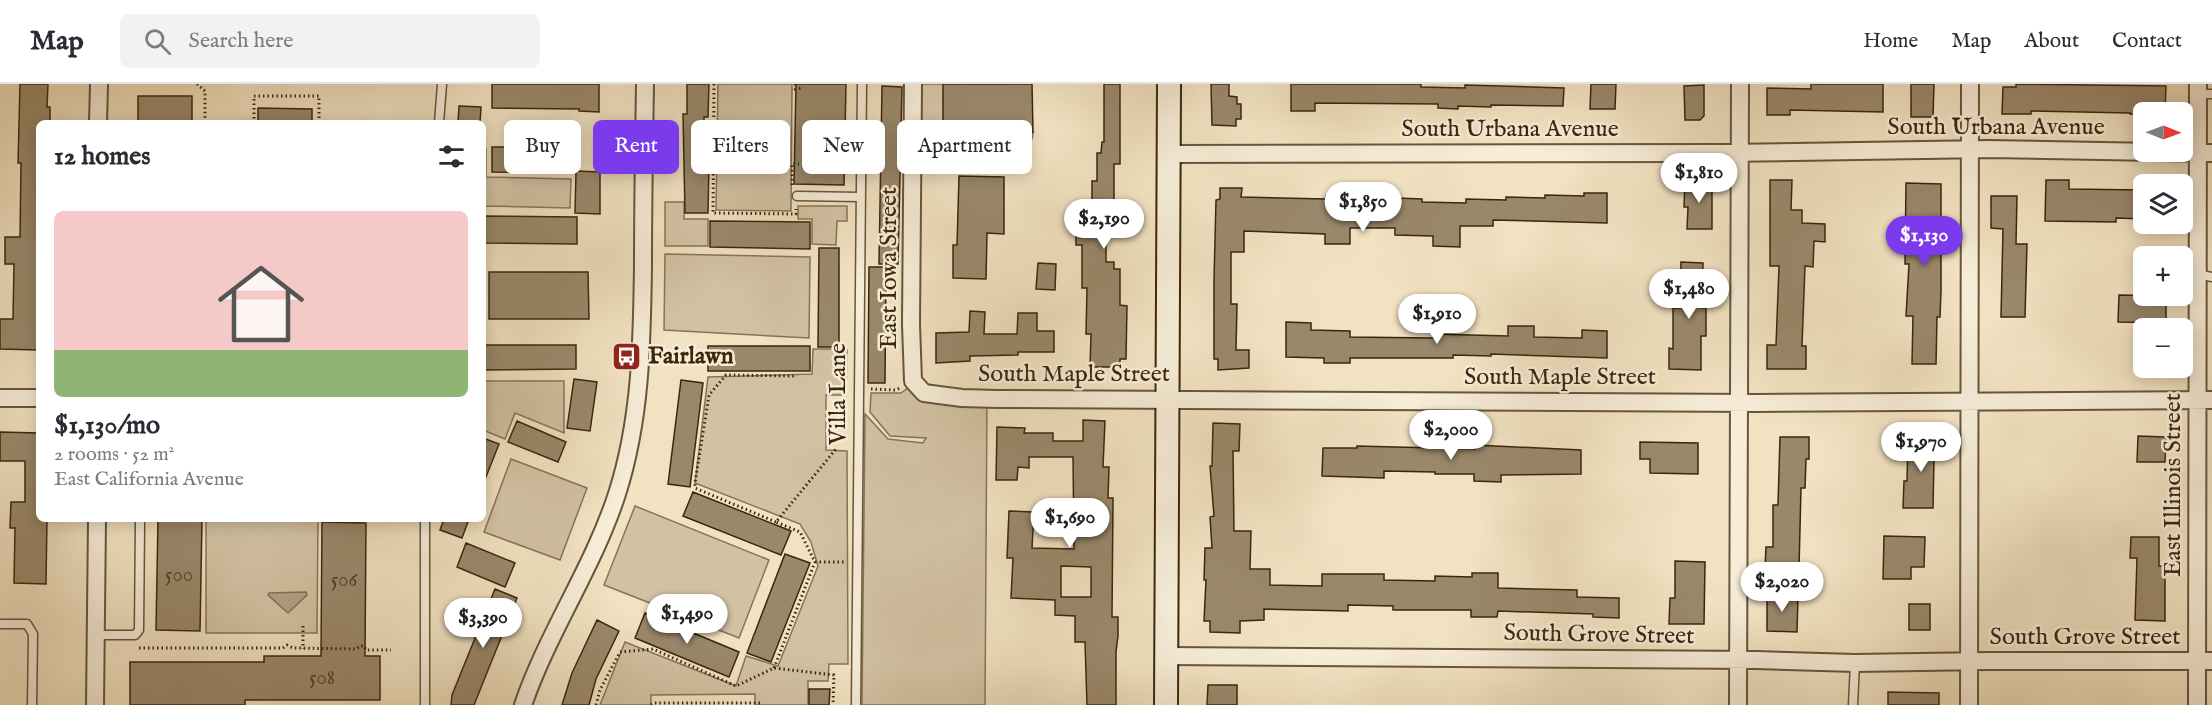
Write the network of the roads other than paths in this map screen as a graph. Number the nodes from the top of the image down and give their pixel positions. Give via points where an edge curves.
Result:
1 (99, 84) edge
2 (442, 84) edge
3 (645, 84) edge
4 (862, 84) edge
5 (914, 84) edge
6 (1169, 84) edge
7 (1740, 84) edge
8 (1970, 84) edge
9 (2203, 90) edge
10 (98, 120) edge
11 (439, 120) edge
12 (1970, 150) junction
13 (1739, 152) junction
14 (2205, 153) edge
15 (1168, 154) junction
16 (797, 196) road end
17 (860, 197) junction
18 (2205, 276) edge
19 (913, 381) joint
20 (0, 398) edge
21 (36, 398) edge
22 (1167, 399) junction
23 (2204, 400) edge
24 (1969, 401) junction
25 (1738, 403) junction
26 (97, 522) edge
27 (140, 522) dead end
28 (425, 522) edge
29 (0, 624) edge
30 (96, 635) junction
31 (1166, 656) junction
32 (1738, 660) junction
33 (1969, 661) junction
34 (2205, 661) edge
35 (1855, 663) junction
36 (32, 705) edge
37 (94, 705) edge
38 (425, 705) edge
39 (523, 705) edge
40 (856, 705) edge
41 (1166, 705) edge
42 (1738, 705) edge
43 (1853, 705) edge
44 (1969, 705) edge
45 (2197, 705) edge

1 - 10 street
2 - 11 lane
3 - 39 street via 642,342 634,426 599,543 550,637
4 - 17 lane, Villa Lane
5 - 19 street, East Iowa Street
6 - 15 main road
7 - 13 street
8 - 12 street
9 - 14 street, East Illinois Street
12 - 13 street, South Urbana Avenue
12 - 14 street, South Urbana Avenue
12 - 24 street
13 - 15 street, South Urbana Avenue
13 - 25 street
14 - 18 street, East Illinois Street
15 - 22 main road
16 - 17 lane
17 - 40 lane, Villa Lane
18 - 23 street, East Illinois Street
19 - 22 street, South Maple Street via 924,393 962,398
20 - 21 street
22 - 25 street, South Maple Street
22 - 31 main road
23 - 24 street, South Maple Street
23 - 34 street, East Illinois Street
24 - 25 street, South Maple Street
24 - 33 street
25 - 32 street
26 - 30 street
27 - 30 lane via 139,630 135,635
28 - 38 lane
29 - 36 lane via 27,624 33,634
30 - 37 street
31 - 32 street, South Grove Street
31 - 41 main road
32 - 35 street, South Grove Street
32 - 42 street
33 - 34 street, South Grove Street
33 - 35 street, South Grove Street
33 - 44 street
34 - 45 street, East Illinois Street
35 - 43 lane

